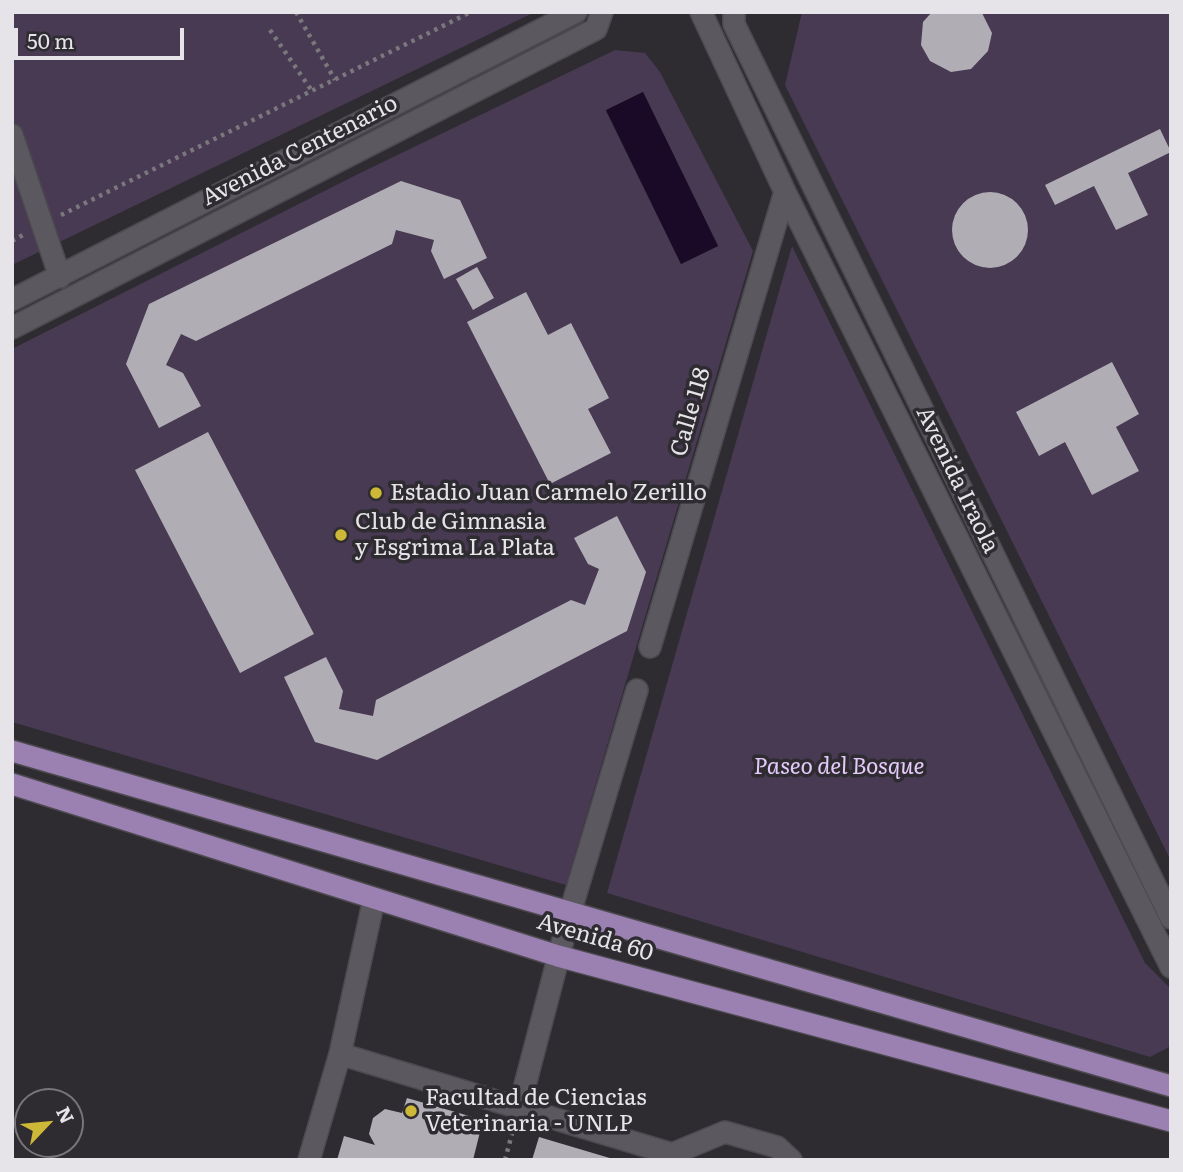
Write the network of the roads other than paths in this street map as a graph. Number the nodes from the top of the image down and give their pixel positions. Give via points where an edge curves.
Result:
1 (576, 12) edge
2 (602, 12) edge
3 (701, 12) edge
4 (734, 12) edge
5 (12, 135) edge
6 (785, 192) junction
7 (60, 277) junction
8 (12, 300) edge
9 (12, 328) edge
10 (650, 647) dead end
11 (637, 690) dead end
12 (12, 751) edge
13 (12, 784) edge
14 (374, 899) junction
15 (570, 913) junction
16 (1171, 918) edge
17 (558, 956) junction
18 (1171, 967) edge
19 (340, 1054) junction
20 (1171, 1086) edge
21 (519, 1108) junction
22 (1171, 1121) edge
23 (671, 1157) edge
24 (309, 1160) edge
25 (791, 1160) edge

1 - 7 street, Avenida Centenario
2 - 9 street, Avenida Centenario via 596,29
3 - 6 street, Avenida Iraola
4 - 16 street via 734,24
5 - 7 street
6 - 10 street, Calle 118
6 - 18 street, Avenida Iraola
7 - 8 street, Avenida Centenario
11 - 15 street
12 - 15 main road, Avenida 60
13 - 14 main road, Avenida 60
14 - 17 main road, Avenida 60
14 - 19 street
15 - 17 street
15 - 20 main road, Avenida 60
17 - 21 street
17 - 22 main road, Avenida 60
19 - 21 street
19 - 24 street
21 - 23 street
23 - 25 street via 725,1132 777,1147

